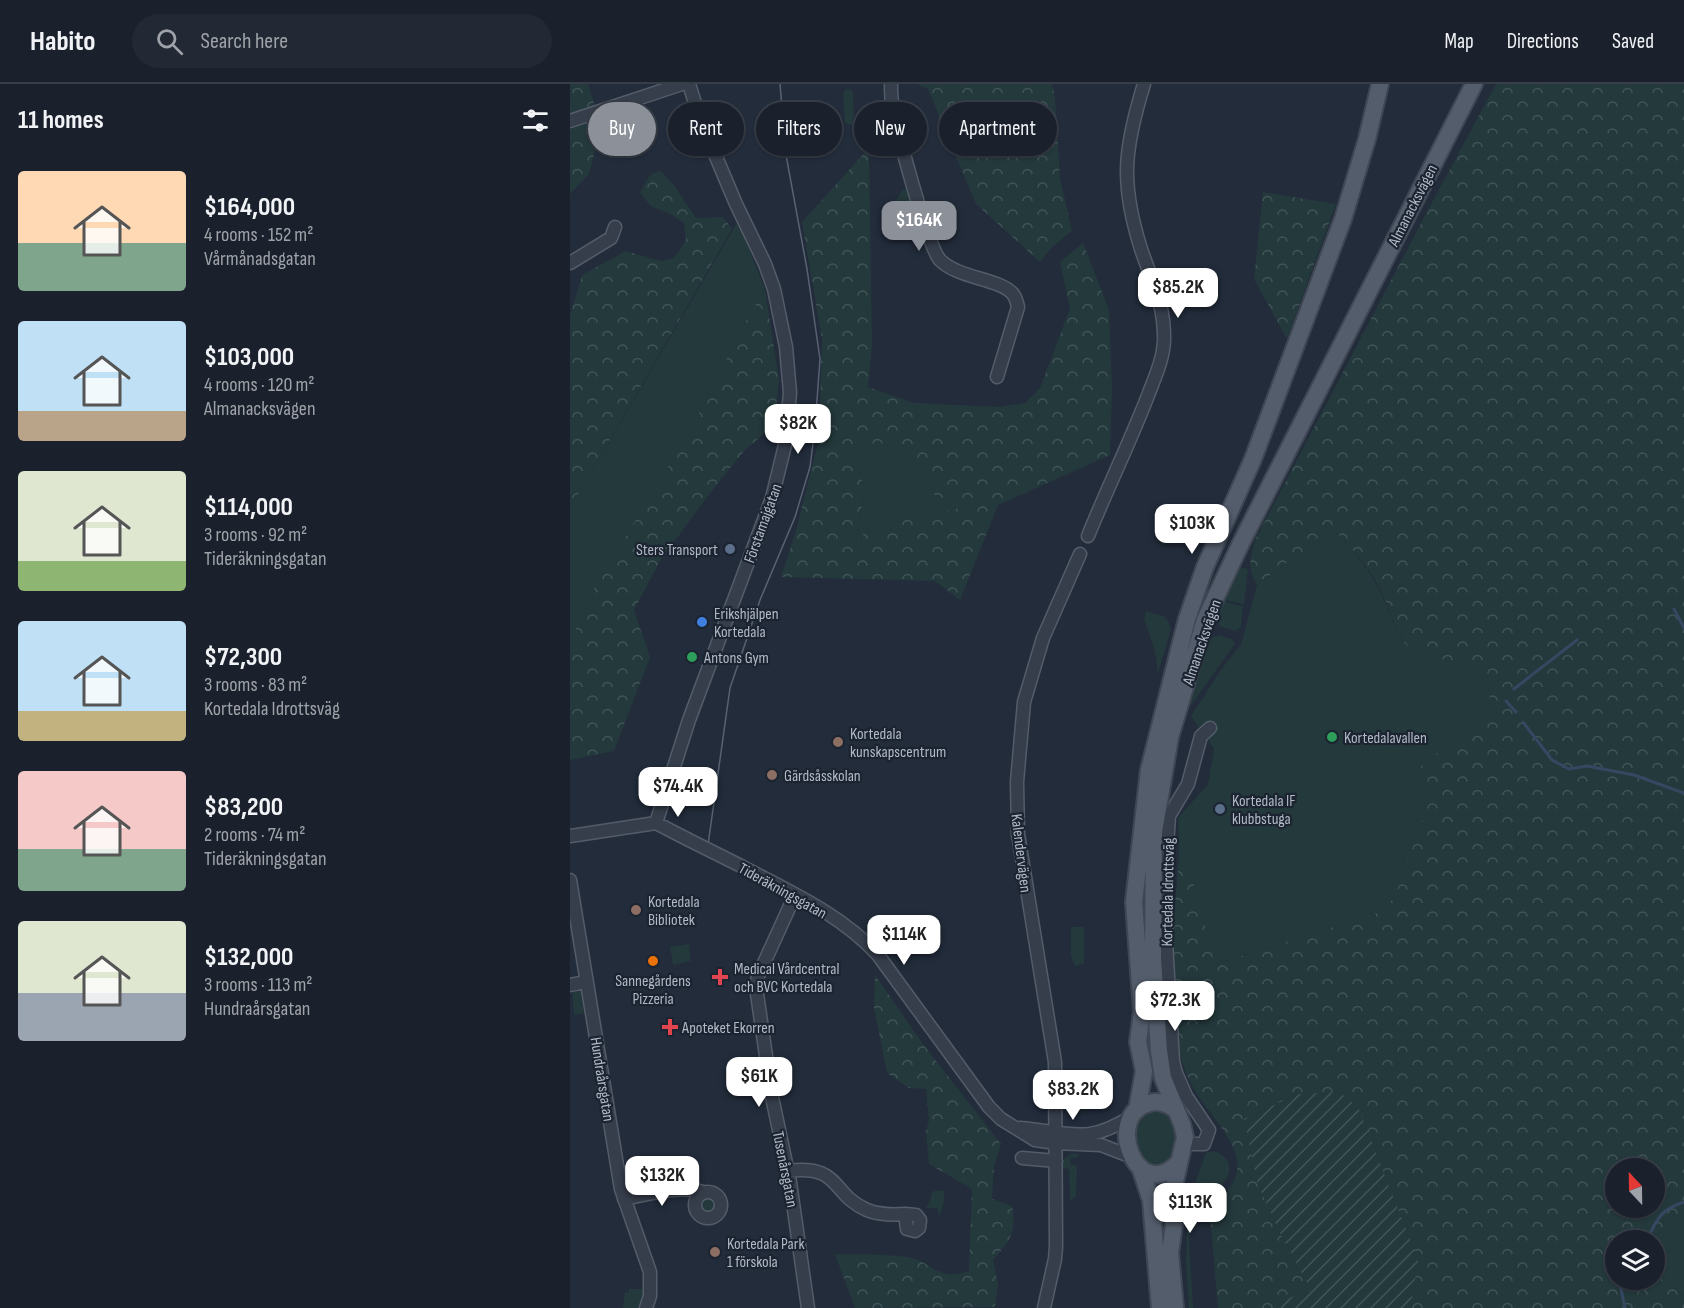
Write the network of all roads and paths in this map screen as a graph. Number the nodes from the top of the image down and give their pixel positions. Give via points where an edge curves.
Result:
1 (682, 84) edge
2 (688, 84) edge
3 (891, 84) edge
4 (1144, 84) edge
5 (1380, 84) edge
6 (1474, 84) edge
7 (570, 121) edge
8 (615, 227) dead end
9 (570, 263) edge
10 (997, 377) dead end
11 (1088, 536) dead end
12 (1080, 554) dead end
13 (1210, 728) dead end
14 (656, 823) junction
15 (570, 836) edge
16 (570, 880) edge
17 (795, 895) junction
18 (586, 982) junction
19 (570, 985) edge
20 (1176, 1110) junction
21 (1135, 1112) junction
22 (1056, 1139) junction
23 (1185, 1144) junction
24 (1022, 1158) dead end
25 (1056, 1161) junction
26 (1136, 1162) junction
27 (1178, 1163) junction
28 (787, 1171) junction
29 (703, 1192) dead end
30 (624, 1199) junction
31 (905, 1214) dead end
32 (646, 1308) edge
33 (808, 1308) edge
34 (1044, 1308) edge
35 (1160, 1308) edge
36 (1175, 1308) edge

1 - 7 street
2 - 14 street, Förstamajgatan via 774,289 786,347 790,393 785,445 772,498 682,738
3 - 10 street via 894,117 938,258 951,269 1007,289 1015,296 1018,307
4 - 11 street via 1130,132 1127,193 1135,230 1160,302 1162,358
5 - 21 main road, Almanacksvägen via 1343,219 1187,619 1149,770 1134,902 1142,1012 1138,1042 1144,1071
6 - 20 main road, Almanacksvägen via 1240,543 1209,610 1170,737 1154,832 1152,917 1161,1068
8 - 9 street via 611,238
12 - 22 street, Kalendervägen via 1042,639 1024,702 1017,775 1018,834 1055,1062
13 - 23 street, Kortedala Idrottsväg via 1201,736 1188,784 1169,816 1165,876 1173,1062 1186,1096 1209,1130 1204,1144
14 - 15 street
14 - 17 street, Tideräkningsgatan, bridge
16 - 18 street, Hundraårsgatan
17 - 22 street, Tideräkningsgatan via 866,942 1001,1119 1016,1128
17 - 28 street, Tusenårsgatan via 756,987
18 - 19 street
18 - 30 street, Hundraårsgatan
20 - 21 main road via 1158,1102 1145,1104
20 - 23 main road, Almanacksvägen
21 - 22 street, Tideräkningsgatan via 1092,1135
21 - 26 main road, Almanacksvägen via 1127,1137
22 - 25 street, Kalendervägen
22 - 26 street, Tideräkningsgatan via 1101,1145
23 - 27 main road
24 - 25 street
25 - 34 street, Kalendervägen via 1055,1259
26 - 27 main road via 1150,1173 1159,1174
26 - 35 main road, Almanacksvägen via 1149,1189
27 - 36 main road via 1171,1199 1174,1224 1170,1245
28 - 31 street via 819,1171 868,1210
28 - 33 street, Tusenårsgatan
29 - 30 street via 659,1192
30 - 32 street, Hundraårsgatan via 650,1272

